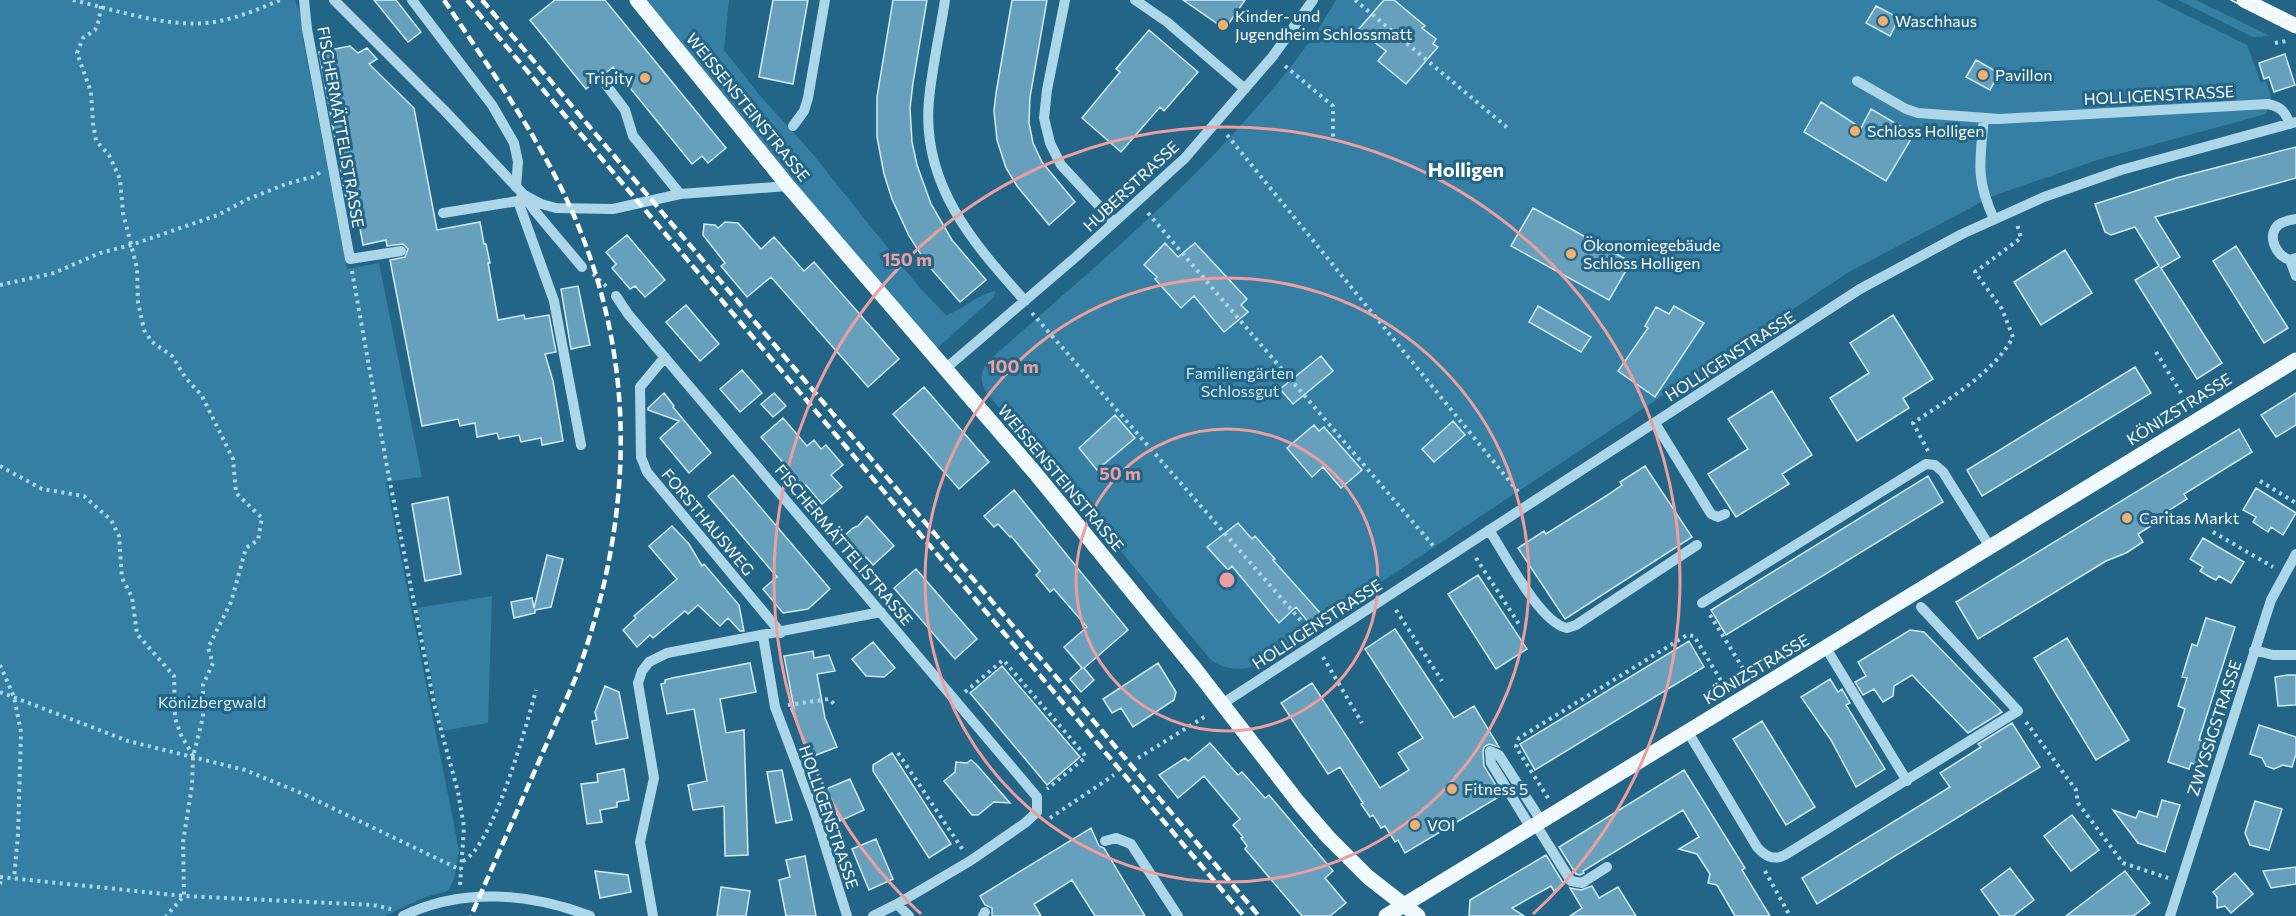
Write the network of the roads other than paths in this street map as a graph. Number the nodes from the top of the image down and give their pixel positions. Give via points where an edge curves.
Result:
1 (304, 0) edge
2 (334, 0) edge
3 (412, 0) edge
4 (637, 0) edge
5 (825, 0) edge
6 (945, 0) edge
7 (1065, 0) edge
8 (1134, 0) edge
9 (1313, 0) edge
10 (2244, 0) edge
11 (2296, 26) edge
12 (1857, 81) dead end
13 (604, 82) dead end
14 (1245, 89) junction
15 (1984, 118) junction
16 (2293, 123) edge
17 (793, 126) dead end
18 (788, 186) junction
19 (519, 194) junction
20 (680, 194) junction
21 (442, 213) dead end
22 (1994, 219) junction
23 (2296, 219) edge
24 (1114, 222) junction
25 (401, 251) dead end
26 (2293, 259) edge
27 (582, 267) road end
28 (2296, 276) edge
29 (616, 296) road end
30 (1025, 302) junction
31 (665, 357) junction
32 (2296, 360) edge
33 (945, 369) junction
34 (1655, 423) junction
35 (581, 445) dead end
36 (1725, 514) dead end
37 (1489, 530) junction
38 (1697, 545) dead end
39 (1990, 547) junction
40 (2296, 554) edge
41 (1702, 603) road end
42 (1921, 607) dead end
43 (881, 612) junction
44 (781, 633) junction
45 (763, 636) junction
46 (1826, 648) junction
47 (2254, 650) junction
48 (2296, 655) edge
49 (1222, 704) junction
50 (1688, 732) junction
51 (1907, 781) junction
52 (1537, 825) junction
53 (1105, 841) dead end
54 (1607, 867) dead end
55 (897, 904) junction
56 (1404, 906) junction
57 (405, 915) edge
58 (590, 916) edge
59 (653, 916) edge
60 (846, 916) edge
61 (873, 916) edge
62 (909, 916) edge
63 (1178, 916) edge
64 (1386, 916) edge
65 (1418, 916) edge
66 (2170, 916) edge

1 - 25 street, FISCHERMÄTTELISTRASSE via 350,259
2 - 19 street, FISCHERMÄTTELISTRASSE via 444,110
3 - 19 street, FISCHERMÄTTELISTRASSE via 492,105 514,143
4 - 18 main road, WEISSENSTEINSTRASSE
5 - 17 street via 808,98
6 - 30 street via 928,102 934,165 959,220
7 - 24 street via 1044,118 1061,165
8 - 14 street via 1167,22
9 - 14 street, HUBERSTRASSE
10 - 11 main road
12 - 15 street, HOLLIGENSTRASSE via 1912,111
13 - 20 street via 625,110 633,136
14 - 24 street, HUBERSTRASSE via 1185,158
15 - 16 street, HOLLIGENSTRASSE via 2268,104 2278,106
15 - 22 street via 1980,177
16 - 22 street, HOLLIGENSTRASSE via 2121,170
18 - 20 street, FISCHERMÄTTELISTRASSE
18 - 33 main road, WEISSENSTEINSTRASSE
19 - 20 street, FISCHERMÄTTELISTRASSE via 556,208 613,208
19 - 21 street
19 - 27 street, FISCHERMÄTTELISTRASSE
19 - 35 street, FISCHERMÄTTELISTRASSE via 554,300
22 - 34 street, HOLLIGENSTRASSE via 1860,289
23 - 26 street via 2276,226 2273,235 2279,254
24 - 30 street, HUBERSTRASSE
26 - 28 street
29 - 31 street, FISCHERMÄTTELISTRASSE
30 - 33 street, HUBERSTRASSE
31 - 43 street, FISCHERMÄTTELISTRASSE
31 - 44 street, FORSTHAUSWEG via 640,387 641,457 647,472
32 - 39 main road, KÖNIZSTRASSE
33 - 49 main road, WEISSENSTEINSTRASSE via 1036,474
34 - 36 street via 1711,514
34 - 37 street, HOLLIGENSTRASSE
37 - 38 street via 1538,605 1553,622 1567,628
37 - 49 street, HOLLIGENSTRASSE
39 - 41 street via 1943,472 1926,464
39 - 46 main road, KÖNIZSTRASSE
40 - 47 street, ZWYSSIGSTRASSE via 2271,600
42 - 51 street via 2018,711
43 - 44 street
43 - 55 street, FISCHERMÄTTELISTRASSE via 1037,797 1039,806 1033,816 970,861
44 - 45 street
45 - 59 street via 661,655 649,662 640,676 638,691 654,778 640,842
45 - 60 street, HOLLIGENSTRASSE via 775,707 815,813
46 - 50 main road, KÖNIZSTRASSE
46 - 51 street
47 - 48 street
47 - 66 street, ZWYSSIGSTRASSE
49 - 56 main road, WEISSENSTEINSTRASSE via 1328,837 1375,884
50 - 51 street via 1757,847 1772,858 1785,855
50 - 52 main road, KÖNIZSTRASSE
52 - 52 street via 1498,755 1490,750 1491,763
52 - 54 street via 1571,881 1582,884
52 - 56 main road, KÖNIZSTRASSE
53 - 63 street via 1116,838 1131,844
55 - 61 street
55 - 62 street
56 - 64 main road, KÖNIZSTRASSE
56 - 65 main road, WEISSENSTEINSTRASSE
57 - 58 street via 460,898 533,899

